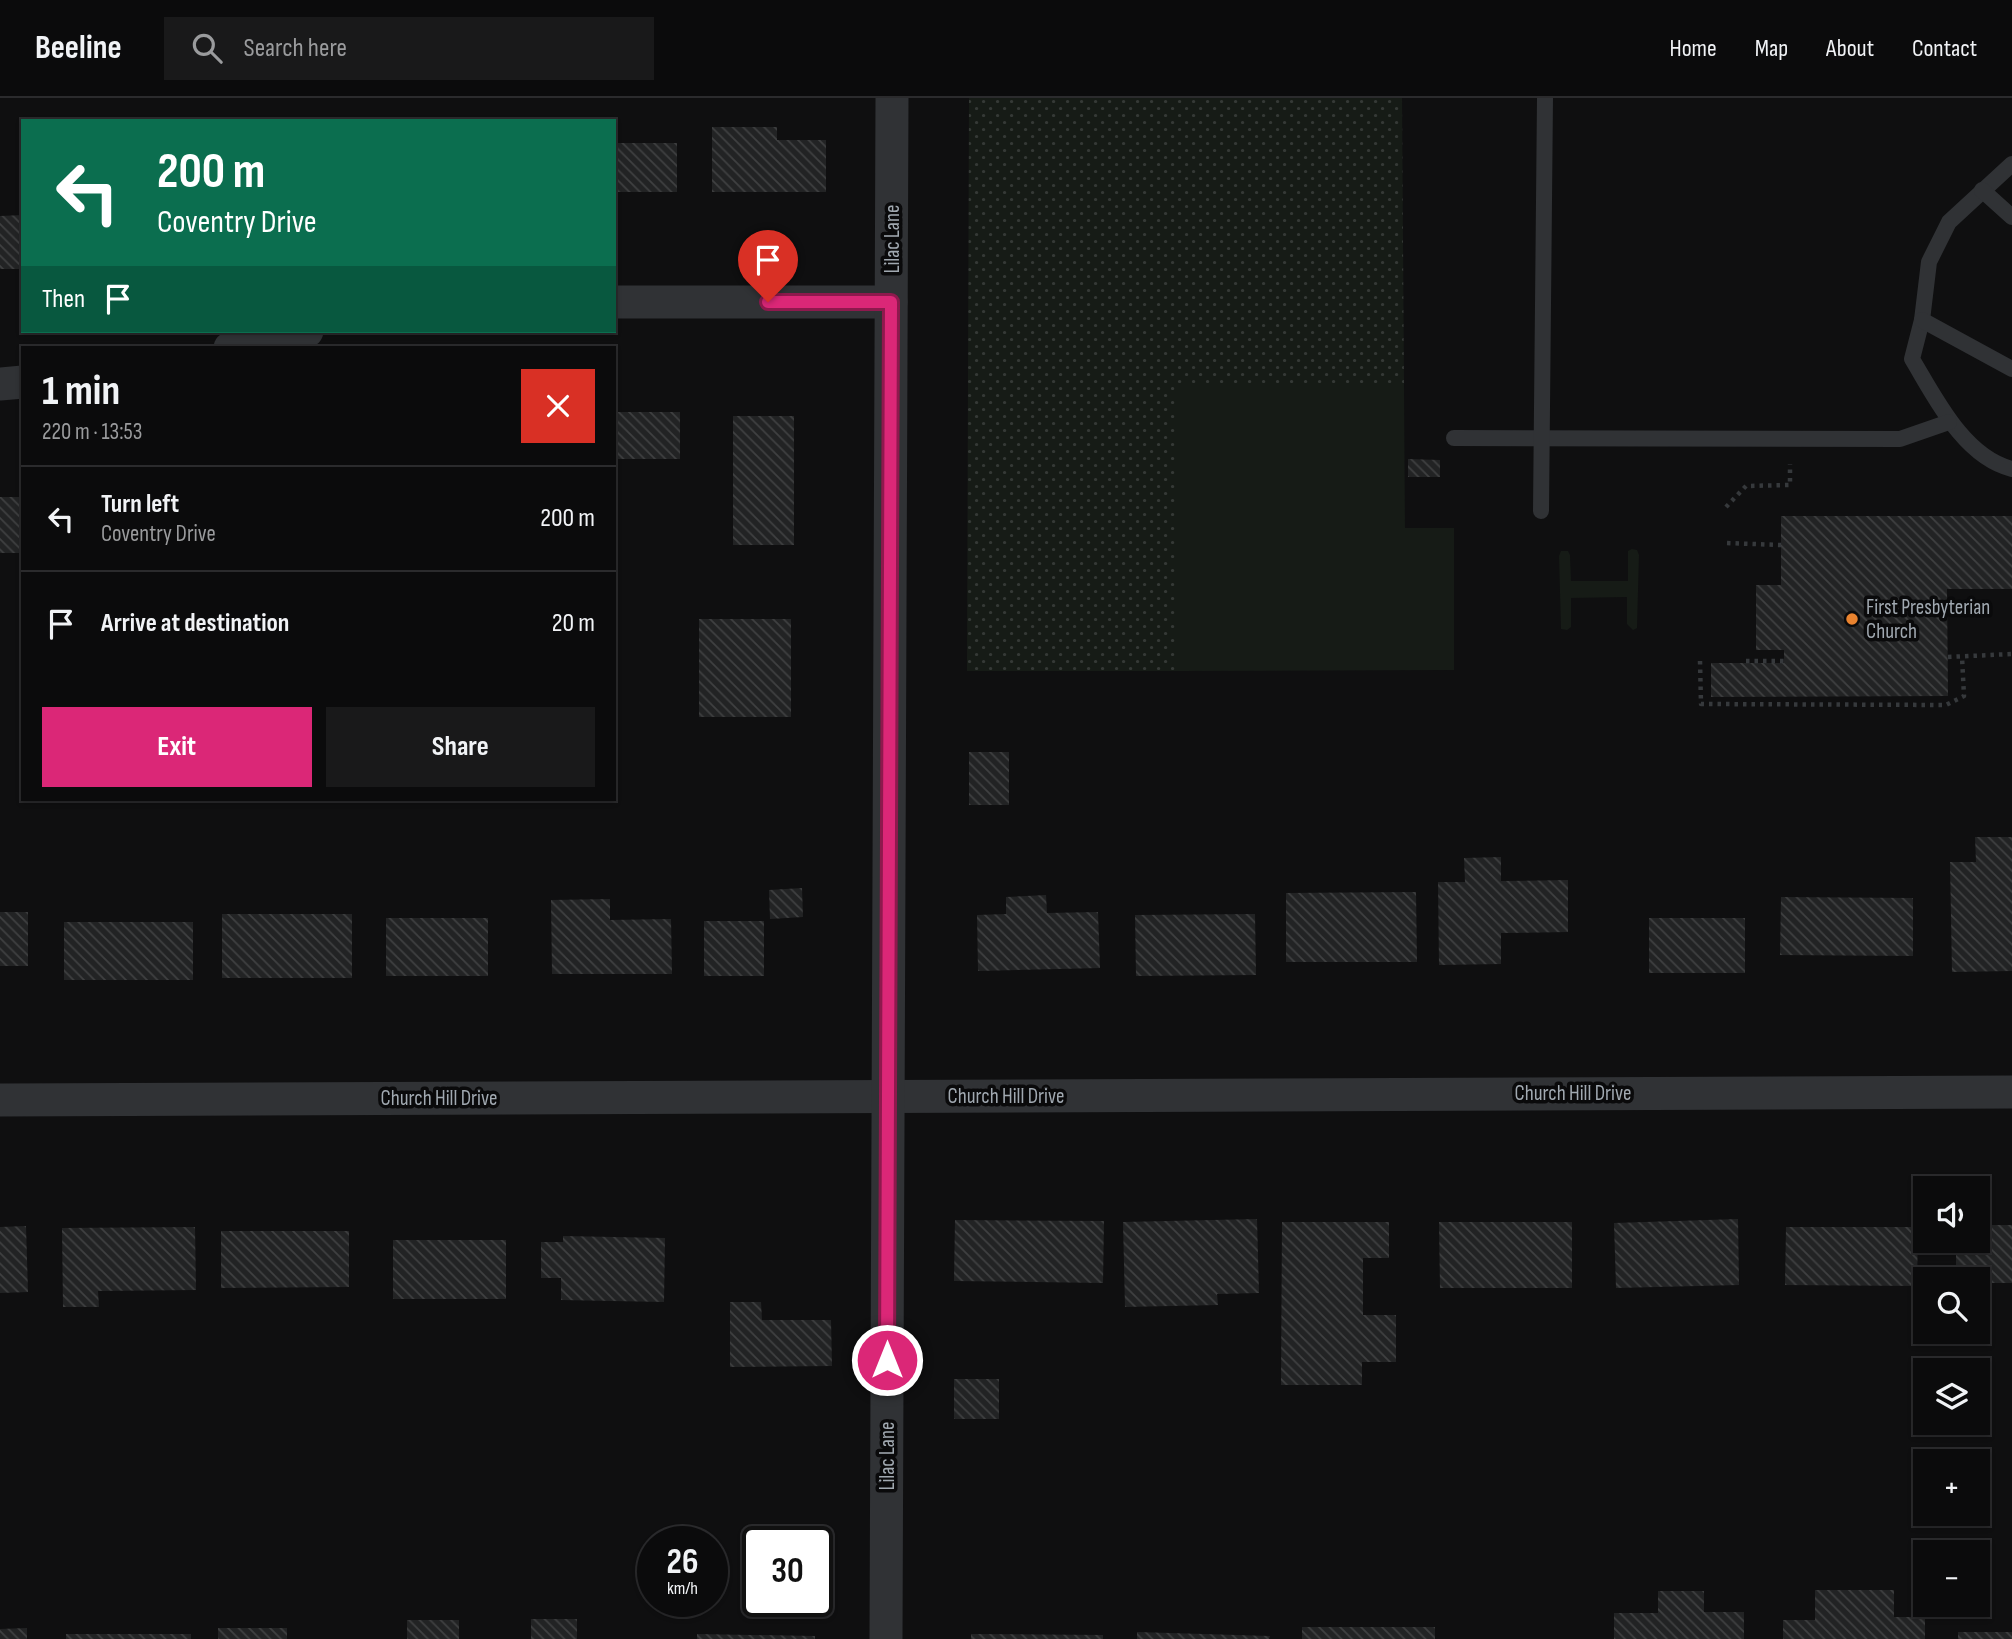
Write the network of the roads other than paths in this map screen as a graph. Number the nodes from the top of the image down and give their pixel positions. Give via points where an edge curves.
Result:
1 (892, 98) edge
2 (1545, 98) edge
3 (2012, 164) edge
4 (1982, 190) junction
5 (2012, 217) edge
6 (616, 302) edge
7 (891, 302) junction
8 (1922, 320) junction
9 (298, 333) edge
10 (239, 346) edge
11 (2012, 369) edge
12 (21, 382) edge
13 (0, 384) edge
14 (1949, 422) junction
15 (1454, 438) dead end
16 (1542, 439) junction
17 (2012, 470) edge
18 (1541, 511) dead end
19 (2012, 1092) edge
20 (888, 1097) junction
21 (0, 1100) edge
22 (886, 1639) edge

1 - 7 street, Lilac Lane
2 - 16 lane
3 - 4 lane
4 - 5 lane
4 - 8 lane via 1949,222 1929,262
6 - 7 street
7 - 20 street, Lilac Lane
8 - 11 lane
8 - 14 lane via 1912,359
9 - 10 street
12 - 13 street
14 - 16 lane via 1900,439
14 - 17 lane via 1990,462
15 - 16 lane
16 - 18 lane
19 - 20 street, Church Hill Drive
20 - 21 street, Church Hill Drive
20 - 22 street, Lilac Lane

